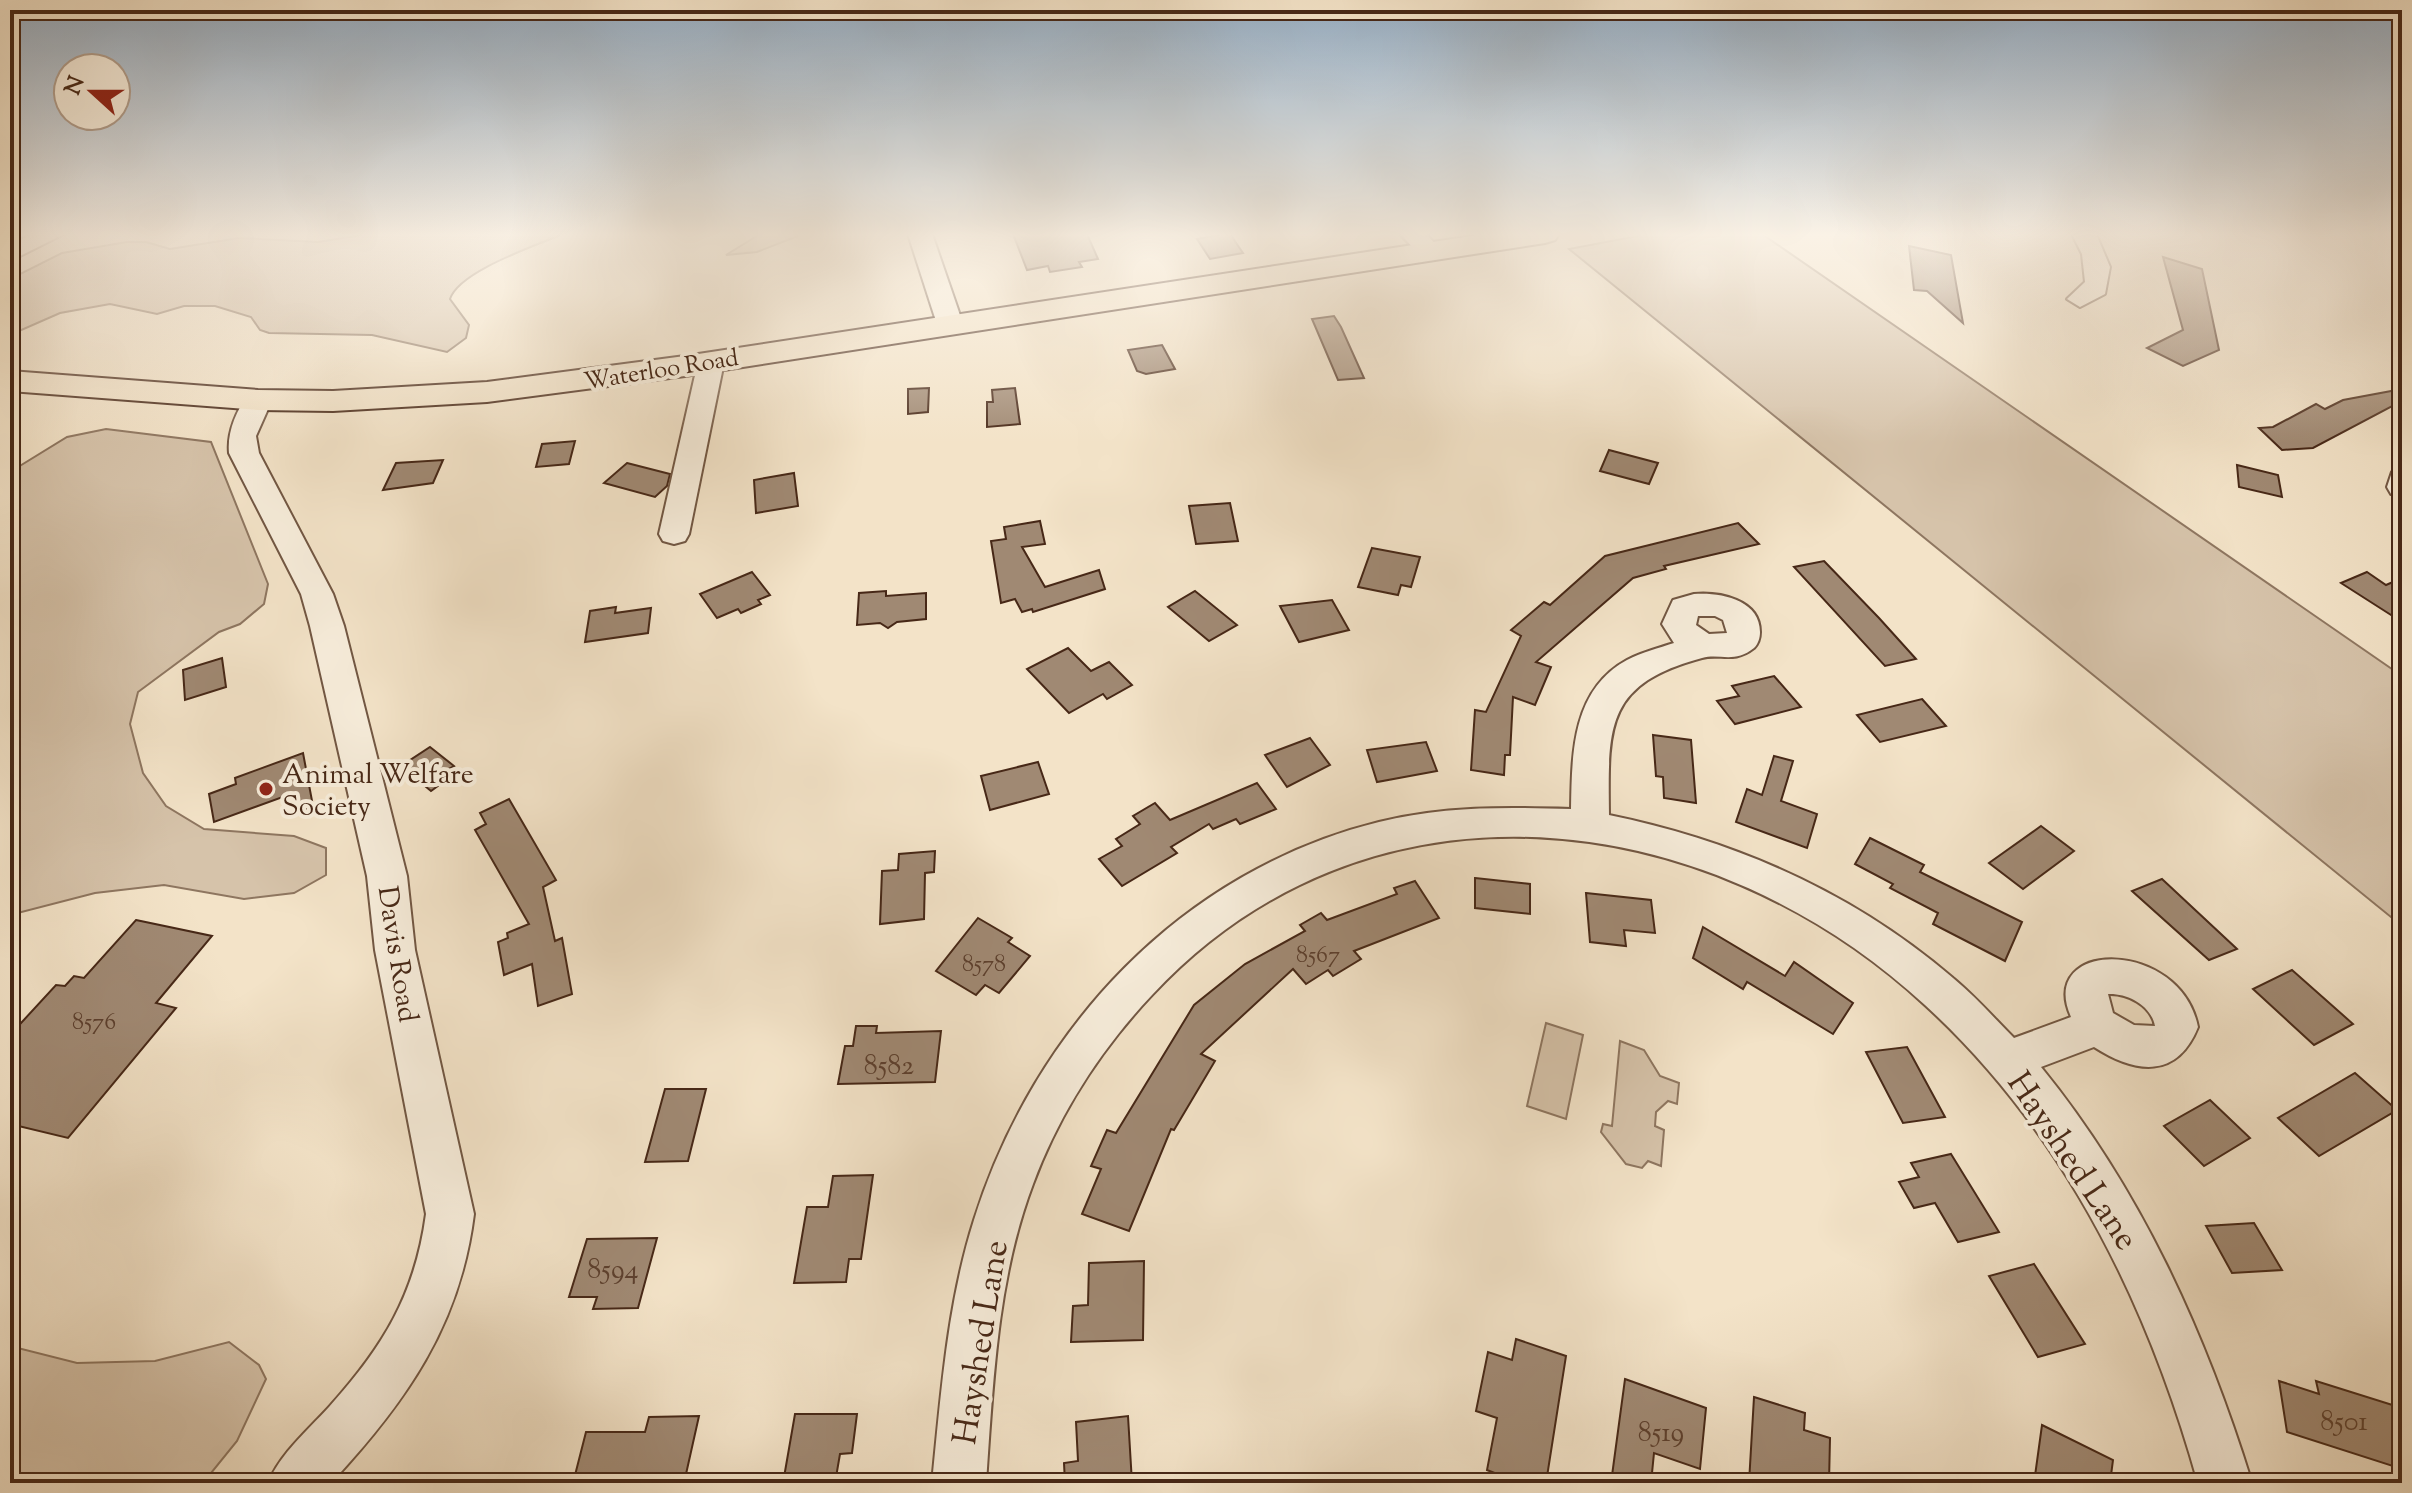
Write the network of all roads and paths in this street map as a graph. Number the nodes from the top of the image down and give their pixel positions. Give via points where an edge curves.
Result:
1 (943, 304) edge
2 (1068, 304) edge
3 (950, 324) junction
4 (711, 362) junction
5 (10, 381) edge
6 (258, 400) junction
7 (2402, 479) edge
8 (2402, 487) edge
9 (674, 534) dead end
10 (1700, 644) dead end
11 (1590, 822) junction
12 (2098, 1026) dead end
13 (2008, 1060) junction
14 (295, 1483) edge
15 (959, 1483) edge
16 (2225, 1483) edge

1 - 3 street
2 - 3 main road, Waterloo Road
3 - 4 main road, Waterloo Road
4 - 6 main road, Waterloo Road via 487,392
4 - 9 street
5 - 6 main road, Waterloo Road
6 - 14 street, Davis Road via 242,436 244,453 317,594 327,626 387,876 395,950 450,1214 448,1254 399,1362
7 - 8 street
10 - 11 street via 1633,672 1606,696 1593,729
11 - 13 street, Hayshed Lane via 1732,862 1851,922 1933,988
11 - 15 street, Hayshed Lane via 1477,820 1354,841 1249,890 1157,960 1119,997 1069,1066 1009,1184 987,1256 974,1331
12 - 13 street
13 - 16 street, Hayshed Lane via 2062,1128 2148,1274 2210,1427

